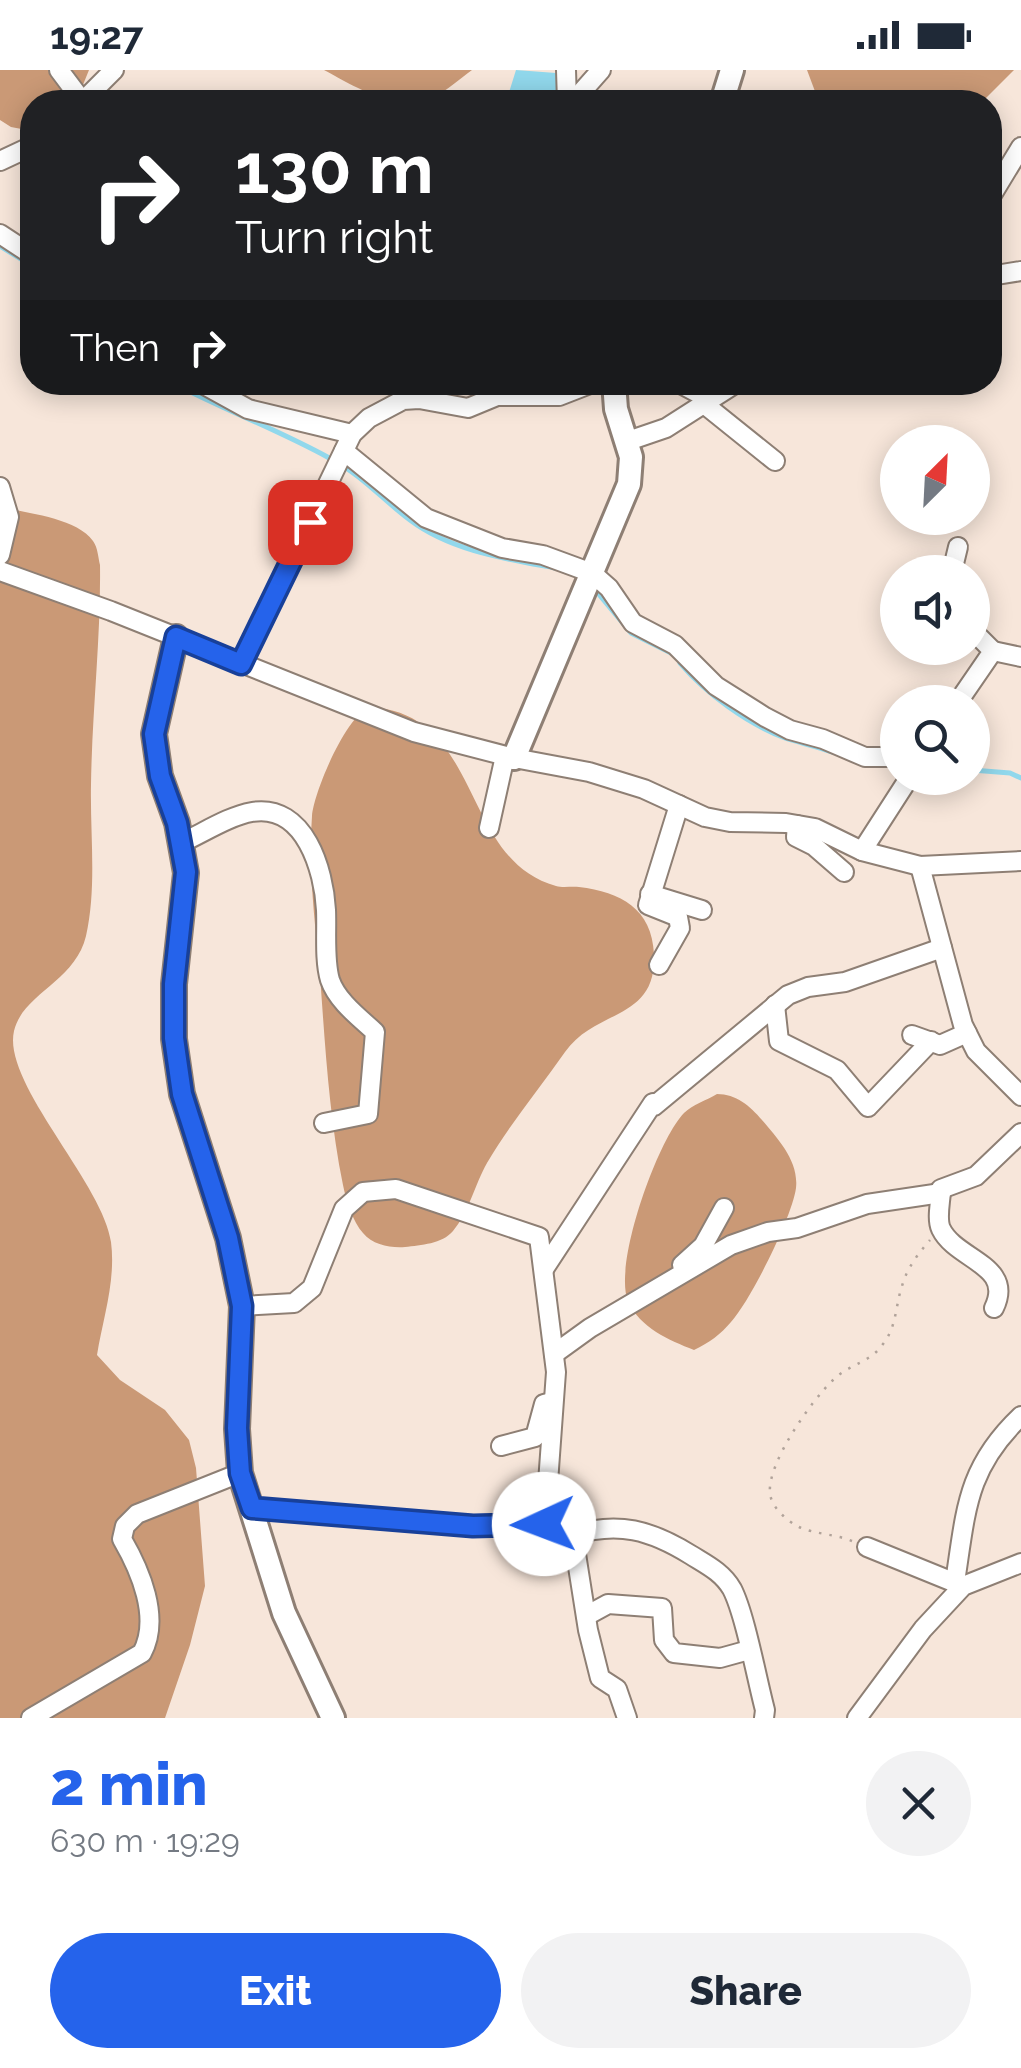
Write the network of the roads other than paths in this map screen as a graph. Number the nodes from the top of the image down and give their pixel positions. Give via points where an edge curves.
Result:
1 (114, 70) edge
2 (601, 70) edge
3 (94, 90) edge
4 (583, 90) edge
5 (1021, 146) edge
6 (1002, 178) edge
7 (223, 395) edge
8 (395, 395) edge
9 (407, 395) edge
10 (562, 395) edge
11 (615, 395) edge
12 (708, 395) edge
13 (628, 441) junction
14 (348, 442) junction
15 (774, 461) dead end
16 (0, 487) edge
17 (958, 547) dead end
18 (0, 555) edge
19 (956, 555) edge
20 (0, 571) edge
21 (592, 572) junction
22 (176, 637) junction
23 (990, 649) edge
24 (993, 652) junction
25 (1021, 658) edge
26 (241, 664) junction
27 (970, 685) edge
28 (510, 757) junction
29 (880, 757) edge
30 (898, 795) edge
31 (679, 805) junction
32 (797, 825) junction
33 (489, 828) dead end
34 (181, 842) junction
35 (862, 852) junction
36 (1021, 861) edge
37 (920, 866) junction
38 (844, 872) dead end
39 (650, 894) junction
40 (702, 910) dead end
41 (942, 948) junction
42 (659, 965) dead end
43 (775, 1005) junction
44 (966, 1033) junction
45 (912, 1035) dead end
46 (930, 1041) junction
47 (1021, 1096) edge
48 (324, 1123) dead end
49 (1021, 1133) edge
50 (941, 1193) junction
51 (724, 1208) dead end
52 (544, 1269) junction
53 (670, 1282) junction
54 (242, 1306) junction
55 (994, 1308) dead end
56 (554, 1354) junction
57 (554, 1403) junction
58 (1021, 1416) edge
59 (501, 1446) dead end
60 (240, 1473) junction
61 (252, 1508) junction
62 (544, 1524) junction
63 (572, 1535) junction
64 (867, 1547) road end
65 (1021, 1563) edge
66 (959, 1584) junction
67 (586, 1616) junction
68 (749, 1650) junction
69 (31, 1718) edge
70 (333, 1718) edge
71 (627, 1718) edge
72 (764, 1718) edge
73 (858, 1718) edge

1 - 3 street
2 - 4 street
5 - 6 street
7 - 14 street
8 - 14 street
9 - 10 street via 468,408 497,396
11 - 13 street
12 - 13 street via 666,428
12 - 15 street
13 - 21 street via 629,484
14 - 21 street via 426,518 502,548
14 - 26 street
16 - 18 street via 9,517
17 - 19 street
20 - 22 street
21 - 28 street
21 - 29 street via 634,622 675,645 716,686 790,730
22 - 26 street
22 - 34 street via 154,734
23 - 24 street
24 - 25 street
24 - 27 street
26 - 28 street via 414,732
28 - 31 street via 589,772
28 - 33 street
30 - 35 street
31 - 32 street via 730,822
31 - 39 street
32 - 35 street
32 - 38 street via 796,837
34 - 48 street via 251,812 270,812 312,846 325,886 330,980 376,1032 368,1114
34 - 54 street via 186,872 174,1038 182,1094 228,1238
35 - 37 street
36 - 37 street
37 - 41 street
39 - 40 street
39 - 42 street via 648,905 678,917 680,928
41 - 43 street via 846,982 808,987
41 - 44 street
43 - 46 street via 778,1041 837,1070 868,1107
43 - 52 street via 653,1104
44 - 46 street via 940,1044
44 - 47 street
45 - 46 street
49 - 50 street via 976,1176
50 - 53 street via 867,1204 768,1232 731,1245
50 - 55 street via 941,1228 994,1274 1000,1290
51 - 53 street via 703,1246
52 - 54 street via 539,1237 396,1188 363,1192 344,1210 312,1288 294,1302
52 - 56 street
53 - 56 street
54 - 60 street
56 - 57 street
57 - 59 street via 544,1404 535,1438
57 - 62 street
58 - 66 street via 998,1438 968,1493
60 - 61 street
60 - 69 street via 137,1514 125,1526 122,1538 146,1595 148,1641 142,1653
61 - 62 street via 473,1526
61 - 70 street via 284,1612
62 - 63 street
63 - 67 street
63 - 68 street via 632,1527 719,1572 734,1592
64 - 66 street
65 - 66 street
66 - 73 street
67 - 68 street via 608,1604 662,1608 664,1640 674,1652 720,1658
67 - 71 street via 600,1678 617,1688
68 - 72 street

